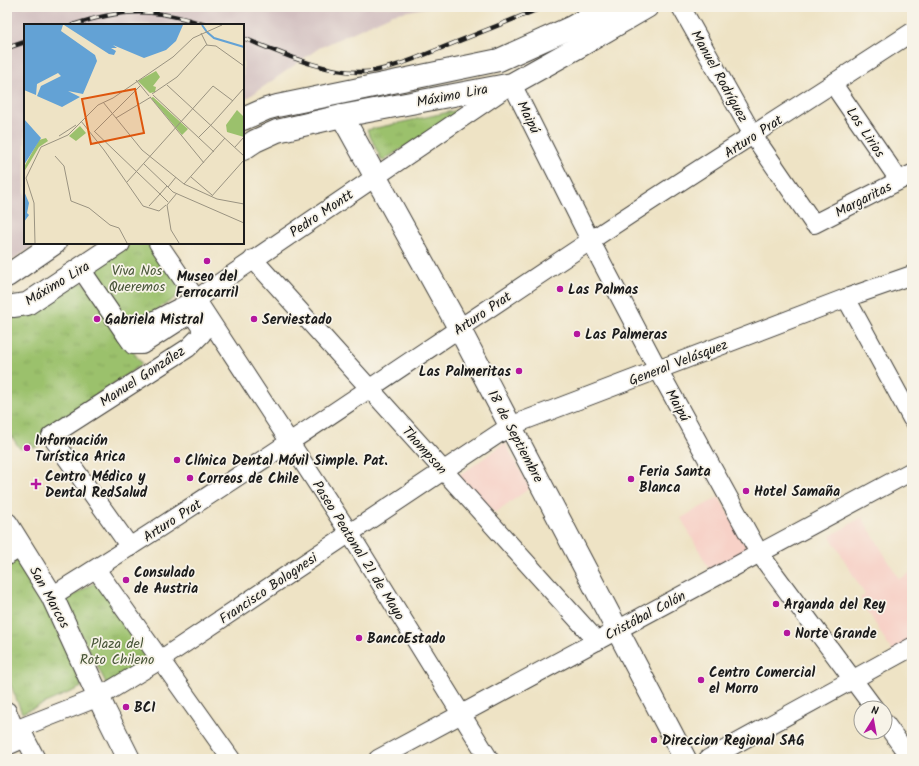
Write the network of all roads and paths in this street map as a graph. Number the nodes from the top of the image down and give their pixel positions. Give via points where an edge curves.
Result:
1 (608, 7) edge
2 (647, 7) edge
3 (681, 7) edge
4 (912, 32) edge
5 (512, 84) junction
6 (833, 84) junction
7 (342, 116) junction
8 (244, 119) edge
9 (753, 136) junction
10 (244, 147) edge
11 (374, 177) junction
12 (906, 177) edge
13 (814, 224) joint
14 (590, 240) junction
15 (54, 244) edge
16 (95, 244) edge
17 (118, 244) edge
18 (159, 244) edge
19 (253, 259) junction
20 (81, 269) junction
21 (912, 275) edge
22 (7, 276) edge
23 (846, 298) junction
24 (191, 305) junction
25 (10, 308) edge
26 (459, 328) junction
27 (658, 370) junction
28 (370, 388) junction
29 (912, 419) edge
30 (510, 426) junction
31 (290, 442) junction
32 (443, 471) junction
33 (912, 472) edge
34 (7, 524) edge
35 (350, 534) junction
36 (130, 547) junction
37 (14, 552) edge
38 (759, 553) junction
39 (96, 569) junction
40 (52, 596) junction
41 (618, 630) junction
42 (597, 641) junction
43 (912, 647) edge
44 (160, 660) junction
45 (853, 679) junction
46 (99, 697) junction
47 (868, 700) edge
48 (7, 710) edge
49 (461, 714) junction
50 (20, 734) junction
51 (893, 734) edge
52 (7, 746) edge
53 (36, 759) edge
54 (129, 759) edge
55 (231, 759) edge
56 (378, 759) edge
57 (489, 759) edge
58 (685, 759) edge
59 (708, 759) edge
60 (911, 759) edge

1 - 8 main road, Máximo Lira via 572,27 499,60 277,106
2 - 5 main road, Máximo Lira
3 - 9 street, Manuel Rodríguez
4 - 6 street, Arturo Prat
5 - 7 main road, Máximo Lira
5 - 11 street, Pedro Montt
5 - 14 street, Maipú
6 - 9 street, Arturo Prat
6 - 12 street, Los Lirios
7 - 10 main road, Máximo Lira via 277,132
7 - 11 main road, 18 de Septiembre
9 - 13 street, Manuel Rodríguez
9 - 14 street, Arturo Prat
11 - 19 street, Pedro Montt
11 - 26 main road, 18 de Septiembre
12 - 13 street, Margaritas
14 - 26 street, Arturo Prat
14 - 27 street, Maipú
15 - 22 main road
16 - 25 main road, Máximo Lira via 20,294
17 - 20 main road, Máximo Lira
18 - 24 street, Paseo Peatonal 21 de Mayo
19 - 24 street, Pedro Montt
19 - 28 street, Thompson
20 - 24 street, Pedro Montt via 126,336
20 - 25 main road, Máximo Lira via 27,304
21 - 23 street, General Velásquez
23 - 27 street, General Velásquez
23 - 29 street
24 - 31 street, Paseo Peatonal 21 de Mayo
24 - 36 street, Manuel González via 202,334 188,348 51,436
26 - 28 street, Arturo Prat
26 - 30 main road, 18 de Septiembre
27 - 30 street, General Velásquez
27 - 38 street, Maipú
28 - 31 street, Arturo Prat
28 - 32 street, Thompson
30 - 32 street, Francisco Bolognesi
30 - 41 main road, 18 de Septiembre
31 - 35 street, Paseo Peatonal 21 de Mayo
31 - 36 street, Arturo Prat
32 - 35 street, Francisco Bolognesi
32 - 42 street, Thompson
33 - 38 street, Cristóbal Colón
34 - 37 main road, San Marcos
35 - 44 street, Francisco Bolognesi
35 - 49 street, Paseo Peatonal 21 de Mayo
36 - 39 street, Arturo Prat
37 - 40 main road, San Marcos
38 - 41 street, Cristóbal Colón
38 - 45 street, Maipú
39 - 40 street, Arturo Prat
39 - 44 street
40 - 46 main road, San Marcos
41 - 42 street, Cristóbal Colón
41 - 58 main road, 18 de Septiembre
42 - 49 street, Cristóbal Colón
43 - 45 street
44 - 46 street, Francisco Bolognesi
44 - 55 street
45 - 47 street, Maipú
45 - 59 street
46 - 50 street, Francisco Bolognesi
46 - 54 main road, San Marcos
48 - 50 street
49 - 56 street, Cristóbal Colón
49 - 57 street, Paseo Peatonal 21 de Mayo
50 - 52 street, Francisco Bolognesi
50 - 53 street
51 - 60 street

